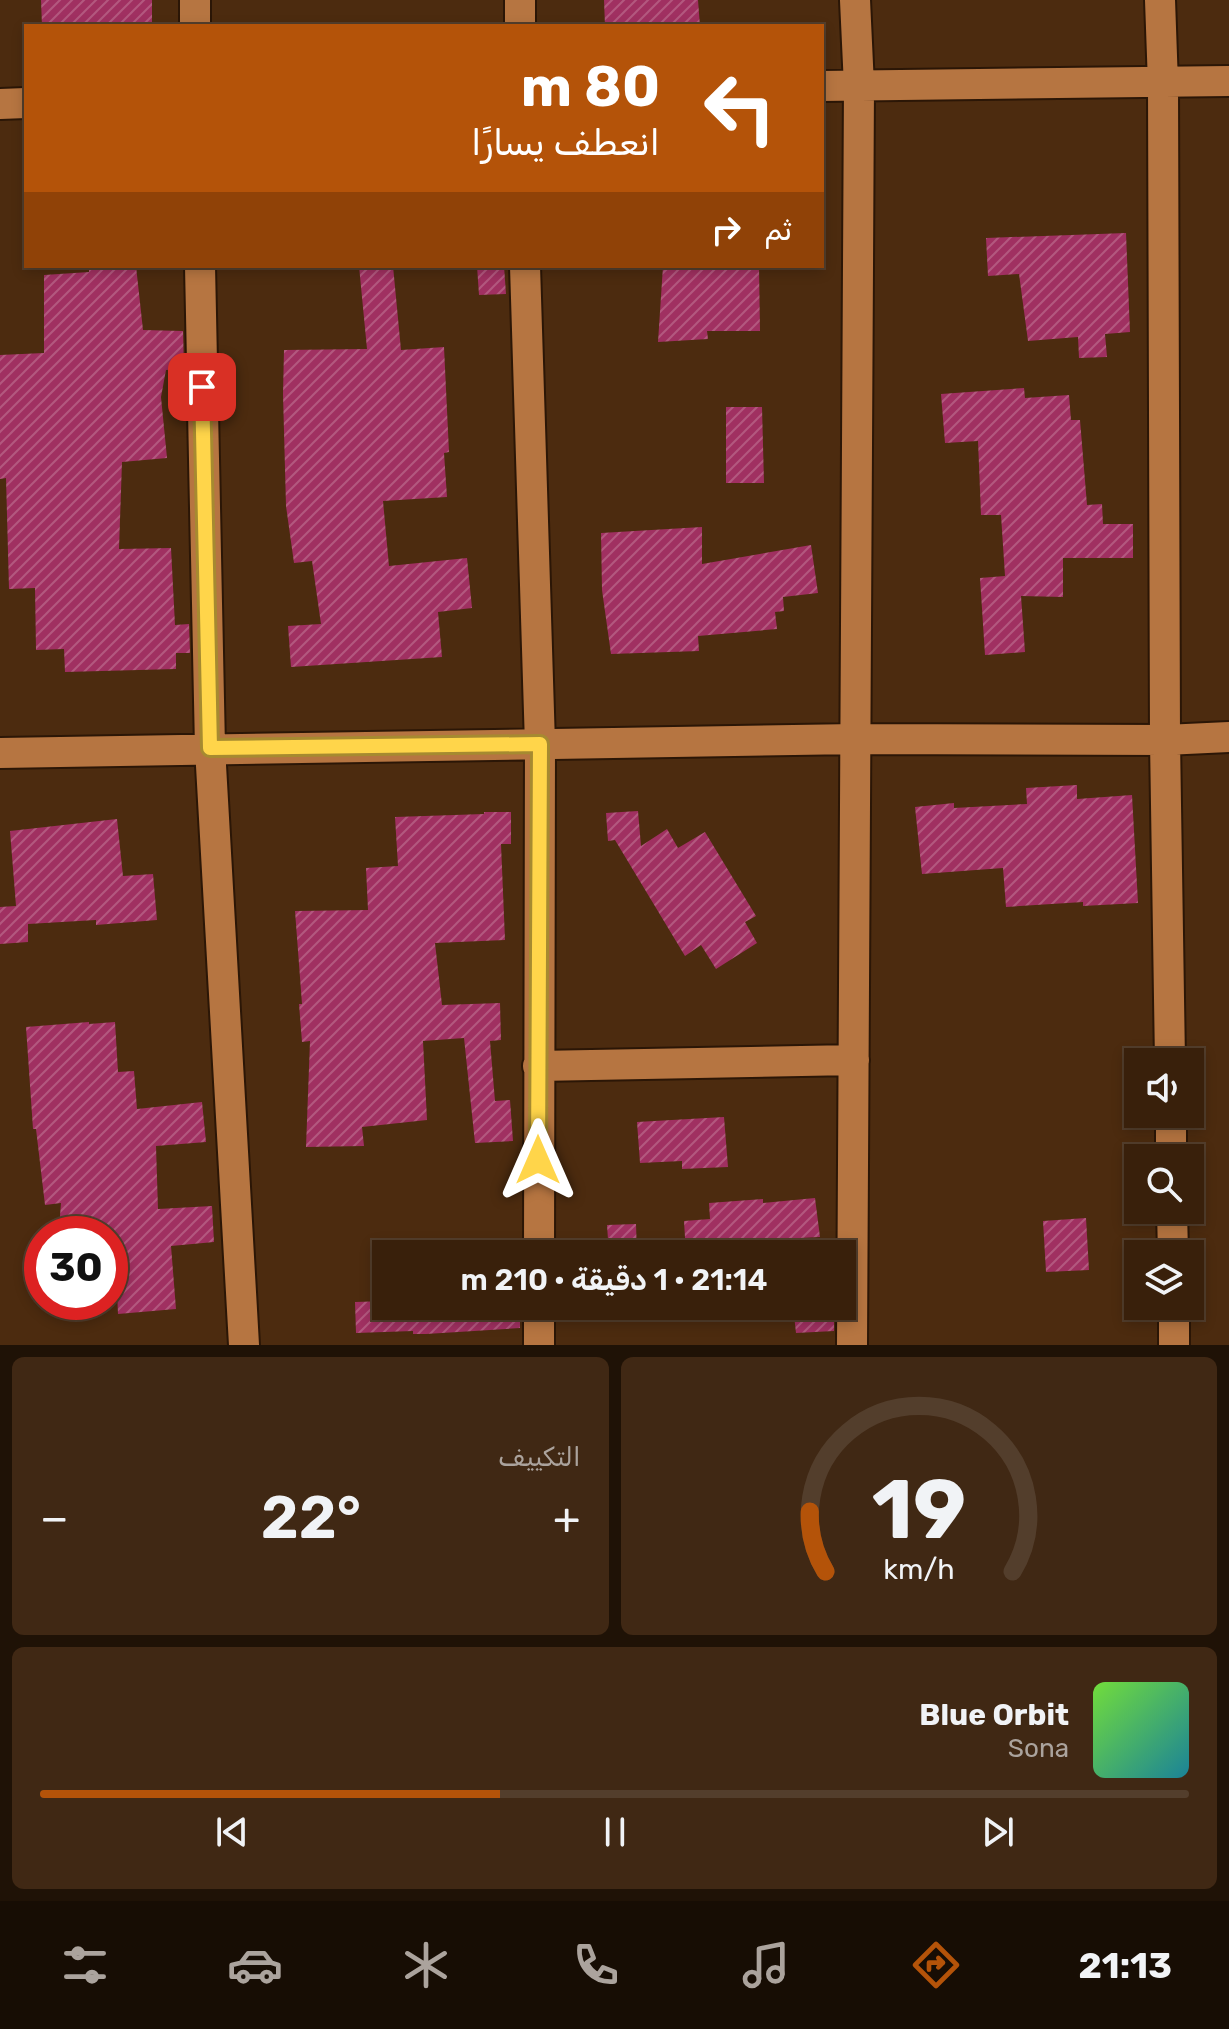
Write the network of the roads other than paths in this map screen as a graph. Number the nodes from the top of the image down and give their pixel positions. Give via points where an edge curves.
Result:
1 (195, 0) edge
2 (520, 0) edge
3 (855, 0) edge
4 (1160, 0) edge
5 (195, 24) edge
6 (520, 24) edge
7 (1229, 81) edge
8 (1163, 84) junction
9 (824, 86) edge
10 (859, 86) junction
11 (24, 103) edge
12 (0, 104) edge
13 (200, 268) edge
14 (525, 268) edge
15 (1229, 737) edge
16 (856, 739) junction
17 (1165, 740) junction
18 (540, 744) junction
19 (210, 748) junction
20 (0, 753) edge
21 (1170, 1048) edge
22 (854, 1060) junction
23 (538, 1066) junction
24 (539, 1240) edge
25 (539, 1320) edge
26 (1174, 1320) edge
27 (244, 1345) edge
28 (539, 1345) edge
29 (852, 1345) edge
30 (1174, 1345) edge

1 - 5 street
2 - 6 street
3 - 10 street
4 - 8 street
7 - 8 street
8 - 10 street
8 - 17 street
9 - 10 street
10 - 16 street
11 - 12 street
13 - 19 street
14 - 18 street
15 - 17 street
16 - 17 street
16 - 18 street
16 - 22 street
17 - 21 street
18 - 19 street
18 - 23 street
19 - 20 street
19 - 27 street
22 - 23 street
22 - 29 street
23 - 24 street
25 - 28 street
26 - 30 street

